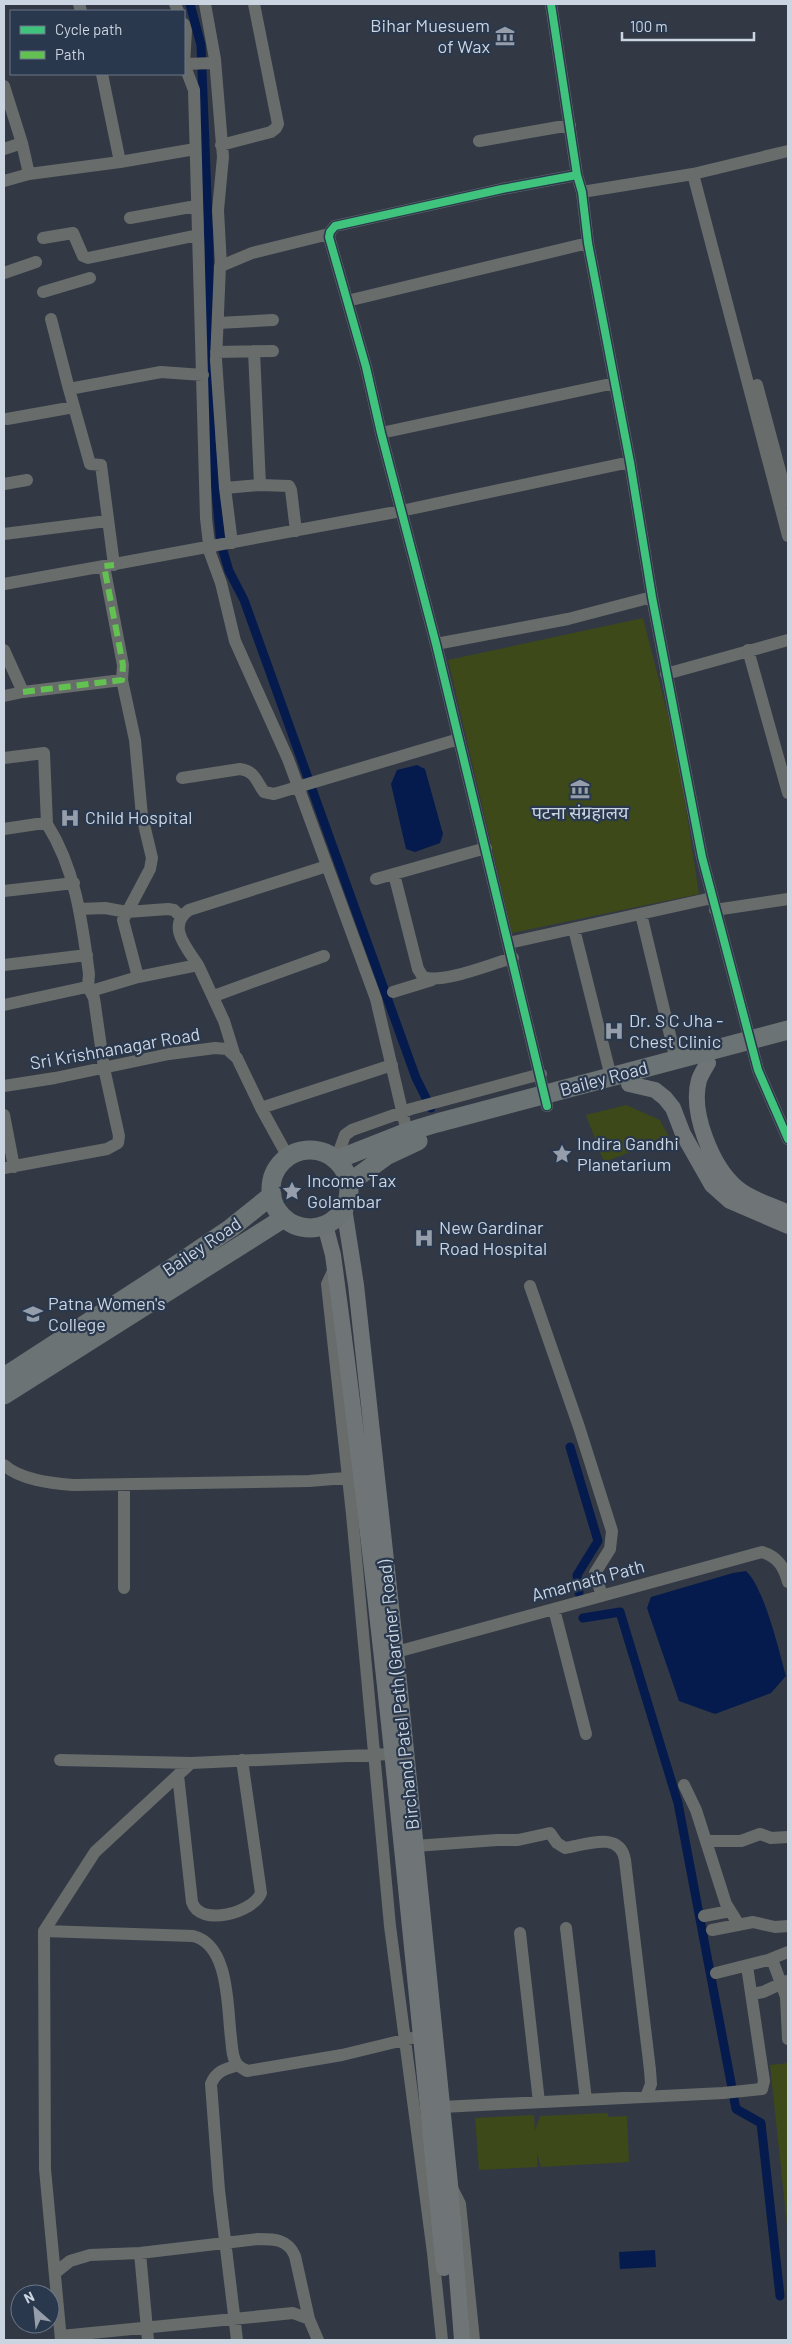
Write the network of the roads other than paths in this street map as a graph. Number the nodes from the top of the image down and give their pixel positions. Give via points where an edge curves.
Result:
1 (205, 4) edge
2 (254, 4) edge
3 (551, 4) edge
4 (185, 28) edge
5 (210, 63) junction
6 (187, 64) edge
7 (102, 75) edge
8 (4, 86) edge
9 (8, 118) edge
10 (570, 125) junction
11 (480, 141) dead end
12 (22, 143) junction
13 (221, 145) junction
14 (4, 148) edge
15 (195, 149) junction
16 (788, 150) edge
17 (120, 162) junction
18 (697, 173) junction
19 (29, 174) junction
20 (577, 176) junction
21 (4, 181) edge
22 (582, 192) junction
23 (196, 206) junction
24 (130, 218) dead end
25 (329, 234) junction
26 (198, 235) junction
27 (43, 238) dead end
28 (588, 243) junction
29 (36, 262) dead end
30 (211, 267) junction
31 (4, 273) edge
32 (90, 278) dead end
33 (44, 292) dead end
34 (730, 300) junction
35 (347, 301) junction
36 (51, 319) dead end
37 (273, 320) dead end
38 (218, 323) junction
39 (273, 350) dead end
40 (254, 351) junction
41 (216, 352) junction
42 (203, 375) junction
43 (615, 383) junction
44 (69, 389) junction
45 (74, 407) junction
46 (7, 419) dead end
47 (381, 433) junction
48 (630, 462) junction
49 (27, 480) dead end
50 (4, 484) edge
51 (260, 485) junction
52 (225, 488) junction
53 (788, 501) edge
54 (401, 511) junction
55 (108, 521) junction
56 (296, 531) junction
57 (4, 534) edge
58 (788, 536) edge
59 (230, 544) junction
60 (211, 547) junction
61 (109, 566) junction
62 (4, 584) edge
63 (652, 597) junction
64 (788, 640) edge
65 (436, 644) junction
66 (748, 650) junction
67 (4, 651) edge
68 (666, 674) junction
69 (122, 680) junction
70 (24, 692) junction
71 (4, 696) edge
72 (459, 739) junction
73 (4, 758) edge
74 (182, 778) dead end
75 (301, 788) junction
76 (788, 793) edge
77 (47, 824) junction
78 (4, 829) edge
79 (486, 848) junction
80 (327, 866) junction
81 (394, 874) junction
82 (376, 879) dead end
83 (74, 883) junction
84 (4, 892) edge
85 (788, 899) edge
86 (714, 904) junction
87 (79, 909) junction
88 (127, 912) junction
89 (641, 914) junction
90 (180, 916) junction
91 (574, 929) junction
92 (509, 943) junction
93 (87, 955) junction
94 (324, 956) dead end
95 (513, 958) junction
96 (4, 965) edge
97 (198, 965) junction
98 (138, 977) junction
99 (432, 980) junction
100 (89, 989) junction
101 (393, 992) dead end
102 (214, 996) junction
103 (4, 1005) edge
104 (788, 1030) edge
105 (788, 1042) edge
106 (751, 1046) junction
107 (234, 1053) junction
108 (676, 1060) junction
109 (708, 1063) junction
110 (392, 1065) junction
111 (104, 1068) junction
112 (541, 1074) junction
113 (611, 1077) junction
114 (629, 1084) junction
115 (4, 1086) edge
116 (546, 1100) junction
117 (261, 1108) junction
118 (407, 1110) junction
119 (4, 1115) edge
120 (407, 1132) junction
121 (788, 1139) edge
122 (288, 1157) junction
123 (336, 1160) junction
124 (9, 1168) edge
125 (349, 1182) junction
126 (272, 1195) junction
127 (344, 1208) junction
128 (788, 1213) edge
129 (284, 1218) junction
130 (325, 1225) junction
131 (788, 1226) edge
132 (530, 1286) dead end
133 (4, 1377) edge
134 (4, 1395) edge
135 (4, 1465) edge
136 (362, 1477) junction
137 (124, 1485) junction
138 (788, 1582) edge
139 (124, 1588) dead end
140 (602, 1596) junction
141 (554, 1609) junction
142 (389, 1654) junction
143 (586, 1734) dead end
144 (373, 1754) junction
145 (391, 1754) junction
146 (60, 1760) dead end
147 (242, 1760) junction
148 (191, 1763) junction
149 (178, 1775) junction
150 (684, 1785) dead end
151 (788, 1837) edge
152 (706, 1840) junction
153 (415, 1846) junction
154 (730, 1911) junction
155 (704, 1916) dead end
156 (739, 1925) junction
157 (788, 1926) edge
158 (566, 1928) dead end
159 (712, 1930) dead end
160 (44, 1931) junction
161 (520, 1933) dead end
162 (788, 1952) edge
163 (772, 1959) junction
164 (747, 1966) junction
165 (716, 1973) dead end
166 (785, 1983) edge
167 (752, 1994) junction
168 (412, 2038) junction
169 (788, 2038) edge
170 (238, 2065) junction
171 (646, 2097) junction
172 (586, 2100) junction
173 (539, 2102) junction
174 (442, 2107) junction
175 (450, 2184) junction
176 (226, 2241) junction
177 (448, 2247) junction
178 (140, 2253) junction
179 (55, 2273) junction
180 (234, 2318) junction
181 (310, 2319) junction
182 (147, 2327) junction
183 (61, 2338) edge
184 (148, 2340) edge
185 (236, 2340) edge
186 (318, 2340) edge
187 (442, 2340) edge
188 (451, 2340) edge
189 (462, 2340) edge
190 (474, 2340) edge

1 - 5 street
2 - 13 street via 277,126 270,132
3 - 10 street
4 - 6 street
5 - 6 street
5 - 13 street
6 - 15 street via 194,90
7 - 17 street
8 - 9 street
9 - 12 street
10 - 11 street
10 - 20 street
12 - 14 street
12 - 19 street
13 - 30 street via 223,157
15 - 17 street
15 - 23 street
16 - 18 street
17 - 19 street
18 - 22 street
18 - 34 street
19 - 21 street
20 - 22 street
20 - 25 street via 502,189 336,226
22 - 28 street
23 - 24 street
23 - 26 street
25 - 30 street
25 - 35 street
26 - 27 street via 88,258 83,256 73,233
26 - 30 street
28 - 35 street
28 - 43 street
29 - 31 street
30 - 38 street
30 - 42 street
32 - 33 street
34 - 53 street
34 - 58 street
35 - 47 street
36 - 44 street
37 - 38 street
38 - 41 street
39 - 40 street
40 - 41 street
40 - 51 street
41 - 52 street
42 - 44 street via 161,372
42 - 60 street via 206,518
43 - 47 street
43 - 48 street
44 - 45 street
45 - 46 street
45 - 55 street via 90,464 101,465
47 - 54 street
48 - 54 street
48 - 63 street
49 - 50 street
51 - 52 street
51 - 56 street via 290,488
52 - 59 street
54 - 56 street
54 - 65 street
55 - 57 street
55 - 61 street
56 - 59 street
59 - 60 street
60 - 61 street
60 - 75 street via 235,640
61 - 62 street
61 - 69 street via 123,665
63 - 65 street via 568,619
63 - 68 street
64 - 66 street
65 - 72 street
66 - 68 street
66 - 76 street
67 - 70 street
68 - 86 street
69 - 70 street
69 - 88 street via 135,740 142,816 152,858 150,869
70 - 71 street
72 - 75 street
72 - 79 street
73 - 77 street via 44,753
74 - 75 street via 240,769 253,773 269,795
75 - 80 street
77 - 78 street
77 - 83 street
79 - 81 street
79 - 92 street
80 - 90 street via 189,910
80 - 110 street via 376,998
81 - 82 street
81 - 99 street via 418,969 423,977
83 - 84 street
83 - 87 street
85 - 86 street
86 - 89 street
86 - 106 street
87 - 88 street via 105,908
87 - 93 street
88 - 90 street via 168,908
88 - 98 street via 124,924
89 - 91 street
89 - 108 street
90 - 97 street via 178,932
91 - 92 street
91 - 113 street
92 - 95 street
93 - 96 street
93 - 100 street
94 - 102 street
95 - 99 street
95 - 112 street
97 - 98 street
97 - 102 street
98 - 100 street
99 - 101 street
100 - 103 street
100 - 111 street via 94,998
102 - 107 street
104 - 106 highway, Bailey Road
105 - 106 highway, Bailey Road
106 - 108 highway, Bailey Road
106 - 109 highway, Bailey Road
106 - 121 street
107 - 111 street, Sri Krishnanagar Road via 222,1048 191,1051
107 - 117 street
108 - 113 highway, Bailey Road
109 - 114 highway, Bailey Road
109 - 128 main road via 699,1079 696,1110 715,1160 724,1176 738,1190
110 - 117 street
110 - 118 street
111 - 115 street, Sri Krishnanagar Road
111 - 124 street via 118,1126 118,1143 107,1150
112 - 116 street
112 - 118 street
113 - 116 highway, Bailey Road
114 - 116 highway, Bailey Road
114 - 131 main road via 655,1090 665,1098 712,1185 730,1201
116 - 120 highway, Bailey Road
116 - 125 highway, Bailey Road via 411,1143
117 - 122 street
118 - 120 street
118 - 123 street via 352,1130 345,1135
119 - 124 street
120 - 123 highway, Bailey Road
122 - 123 highway via 313,1150
122 - 126 highway via 276,1170
123 - 125 highway
125 - 127 highway
126 - 129 highway
126 - 133 highway, Bailey Road via 182,1261
127 - 130 highway
127 - 136 main road, Birchand Patel Path (Gardner Road) via 356,1285
129 - 130 highway via 308,1228
129 - 134 highway
130 - 136 main road, Birchand Patel Path (Gardner Road) via 334,1266
132 - 140 street via 612,1531 610,1549 595,1573
135 - 137 street via 9,1470 48,1483
136 - 137 street
136 - 142 main road, Birchand Patel Path (Gardner Road)
136 - 144 street
137 - 139 street
138 - 140 street, Amarnath Path via 779,1561 762,1552
140 - 141 street, Amarnath Path
141 - 142 street, Amarnath Path
141 - 143 street
142 - 145 main road, Birchand Patel Path (Gardner Road)
142 - 153 main road, Birchand Patel Path (Gardner Road)
144 - 145 street
144 - 147 street
144 - 168 street via 390,1926
145 - 168 main road, Birchand Patel Path (Gardner Road)
146 - 148 street
147 - 148 street
147 - 149 street via 261,1893 254,1904 218,1916 200,1914 192,1902
148 - 149 street
149 - 160 street via 95,1852
150 - 152 street
151 - 152 street via 771,1838 764,1834 742,1841
152 - 154 street
153 - 171 street via 518,1840 550,1833 564,1848 606,1842 622,1848 650,2070 651,2084
153 - 174 main road, Birchand Patel Path (Gardner Road)
154 - 155 street
154 - 156 street
156 - 157 street via 753,1922
156 - 159 street
158 - 172 street
160 - 170 street via 203,1938 220,1964 232,2046
160 - 179 street via 45,2169
161 - 173 street
162 - 163 street
163 - 164 street
163 - 166 street
164 - 165 street
164 - 167 street
166 - 167 street
166 - 169 street
167 - 171 street via 764,2081 762,2089
168 - 170 street via 267,2068 247,2070
168 - 177 main road, Birchand Patel Path (Gardner Road)
168 - 187 street
170 - 176 street via 214,2076 211,2084 218,2190
171 - 172 street
172 - 173 street
173 - 174 street
174 - 175 main road, Birchand Patel Path (Gardner Road)
175 - 177 main road, Birchand Patel Path (Gardner Road)
175 - 190 street via 460,2204
176 - 178 street
176 - 180 street
176 - 181 street via 272,2239 286,2242 295,2256
177 - 188 main road
177 - 189 main road
178 - 179 street via 90,2255 70,2261
178 - 182 street
179 - 183 street
180 - 181 street via 293,2313
180 - 182 street
180 - 185 street
181 - 186 street
182 - 183 street
182 - 184 street

